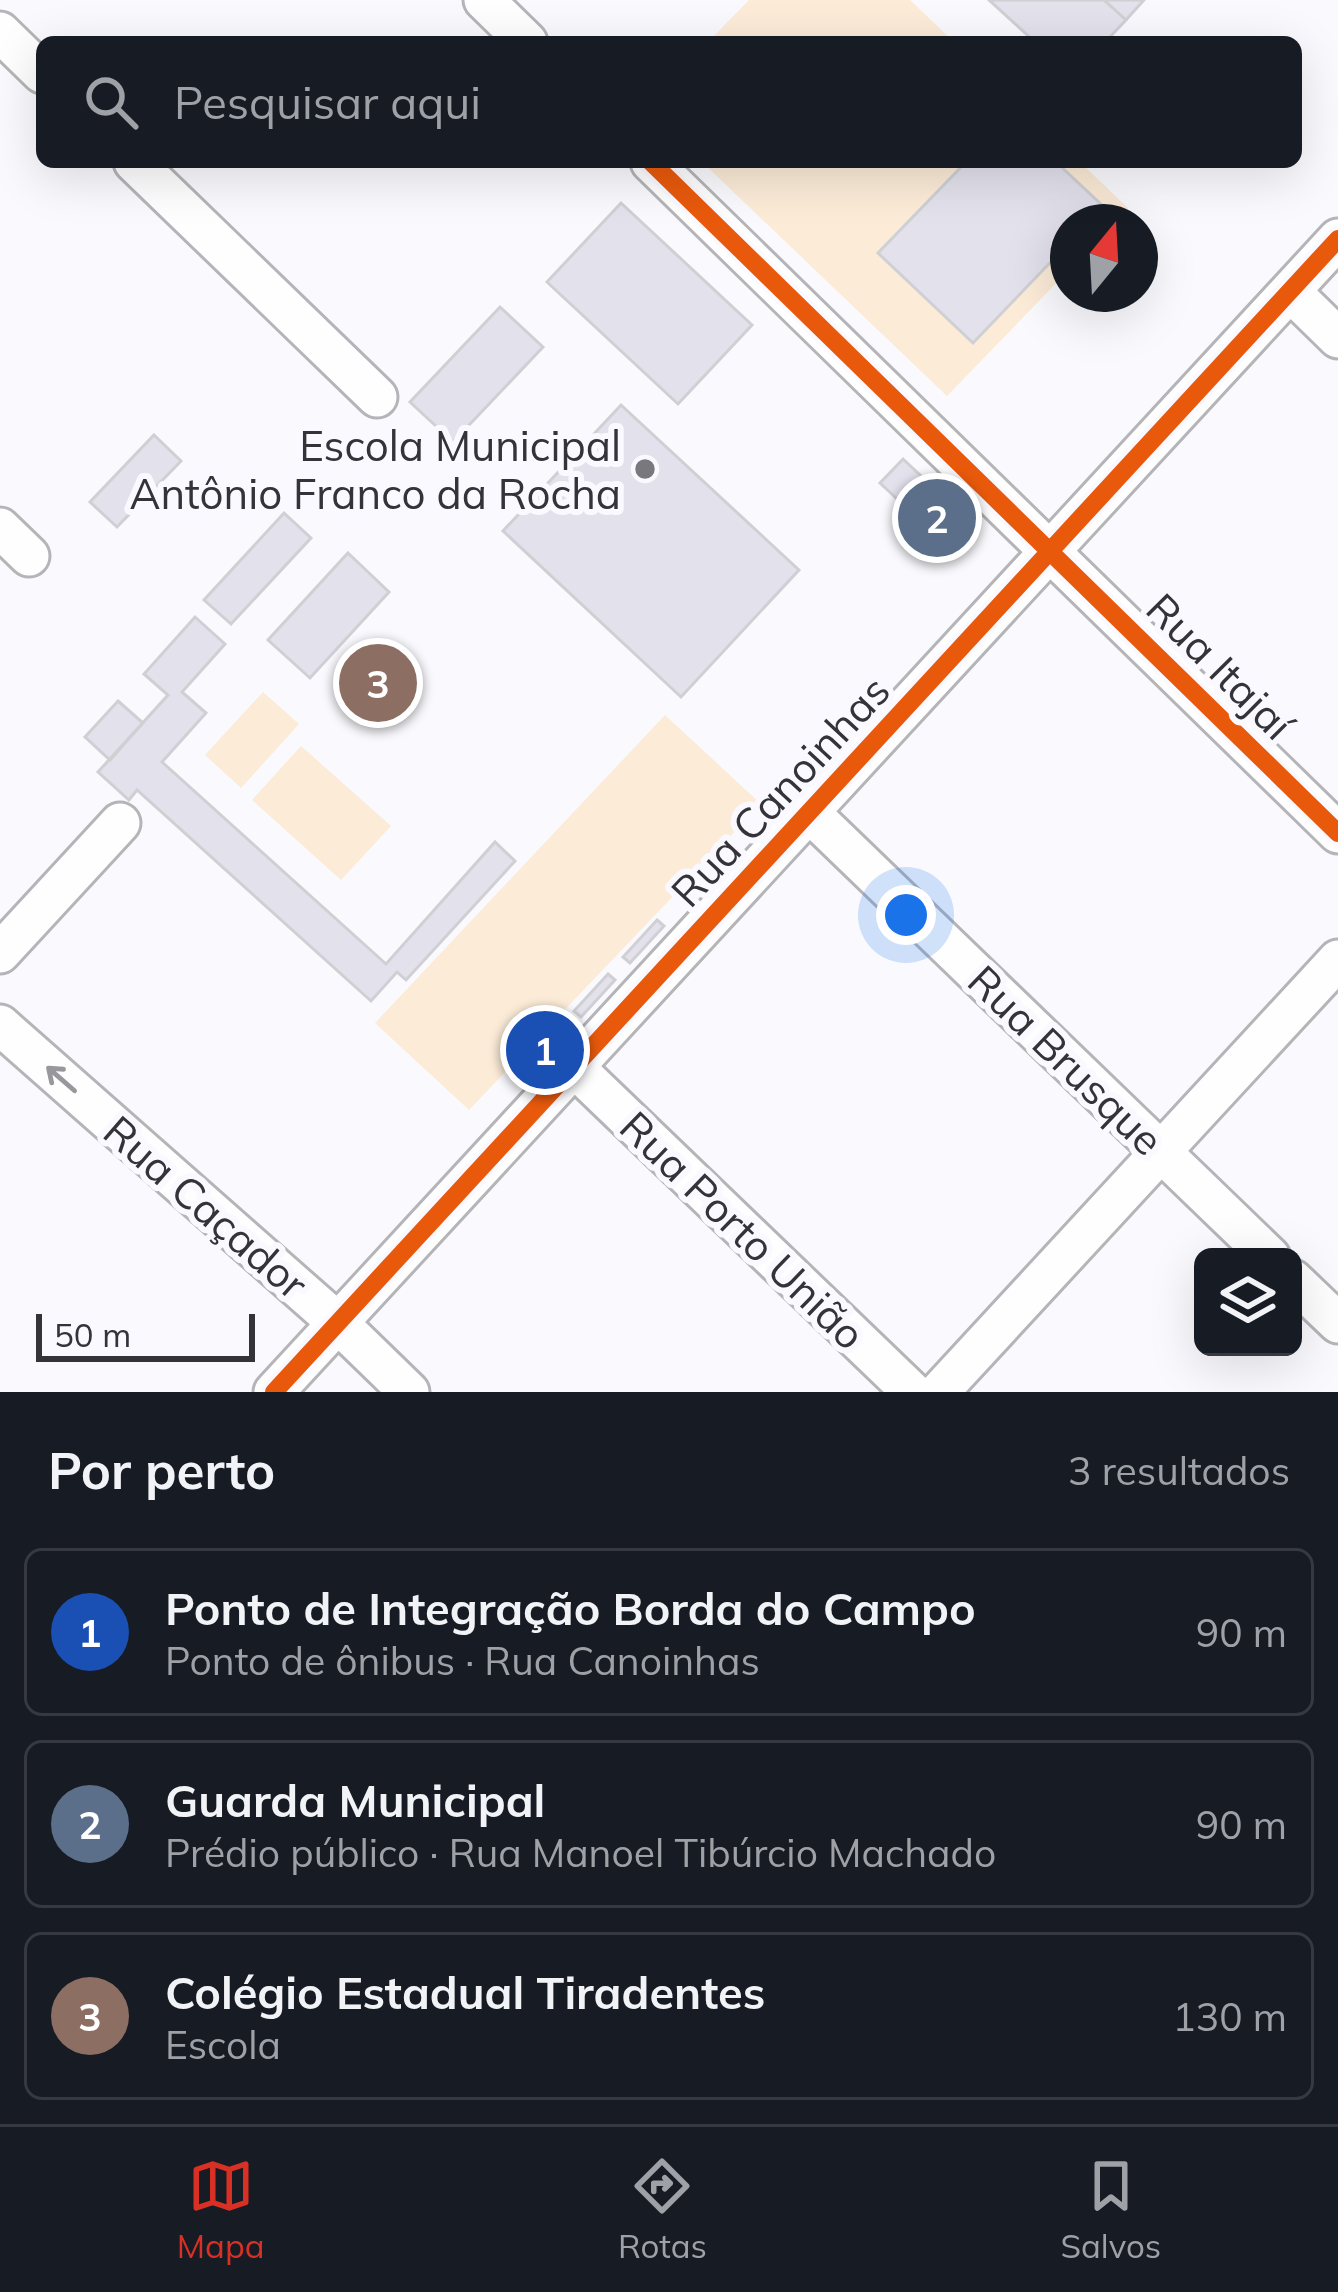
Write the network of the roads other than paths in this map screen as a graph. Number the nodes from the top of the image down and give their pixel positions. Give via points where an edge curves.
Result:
1 (484, 0) edge
2 (0, 32) edge
3 (521, 36) edge
4 (36, 67) edge
5 (140, 168) edge
6 (657, 168) edge
7 (1338, 239) edge
8 (1290, 291) junction
9 (1338, 338) edge
10 (377, 397) dead end
11 (0, 528) edge
12 (1051, 550) junction
13 (29, 556) dead end
14 (809, 812) junction
15 (120, 823) dead end
16 (1338, 833) edge
17 (0, 953) edge
18 (1338, 960) edge
19 (0, 1025) edge
20 (574, 1067) junction
21 (1161, 1152) junction
22 (1261, 1248) edge
23 (1302, 1289) edge
24 (338, 1323) junction
25 (1338, 1323) edge
26 (274, 1392) edge
27 (409, 1392) edge
28 (912, 1392) edge
29 (939, 1392) edge

1 - 3 street
2 - 4 street
5 - 10 street
6 - 12 street, Rua Itajaí
7 - 8 street, Rua Canoinhas
8 - 9 street
8 - 12 street, Rua Canoinhas
11 - 13 street
12 - 14 street, Rua Canoinhas
12 - 16 street, Rua Itajaí
14 - 20 street, Rua Canoinhas
14 - 21 street, Rua Brusque
15 - 17 street
18 - 21 street
24 -> 19 street, Rua Caçador
20 - 24 street, Rua Canoinhas
20 - 28 street, Rua Porto União
21 - 22 street, Rua Brusque
21 - 29 street
23 - 25 street
24 - 26 street, Rua Canoinhas
24 - 27 street, Rua Caçador

